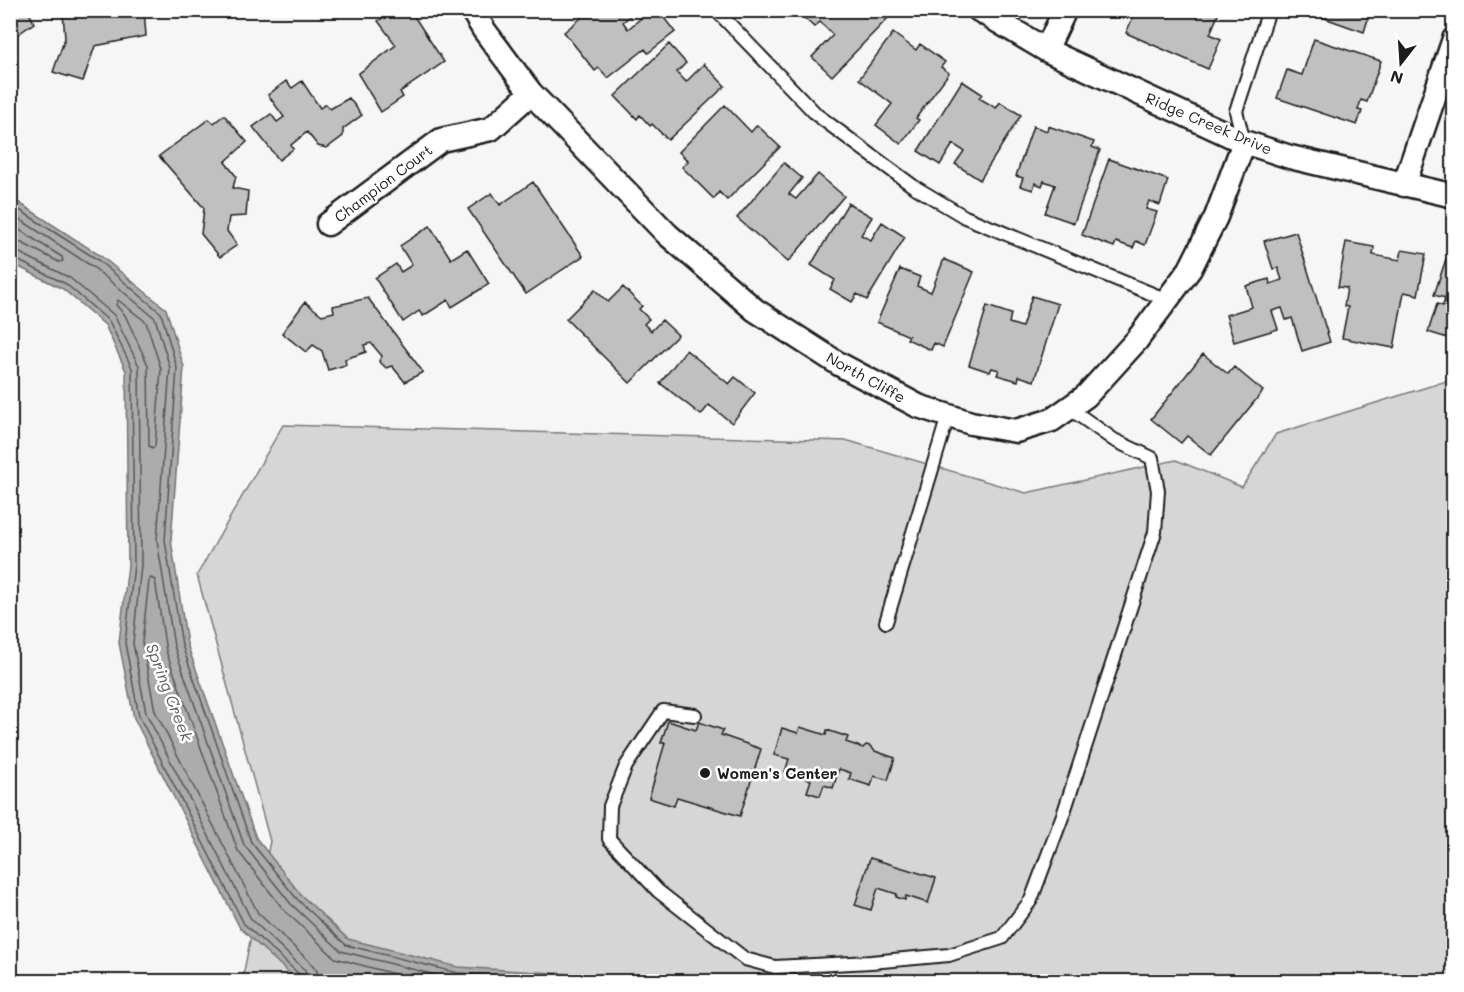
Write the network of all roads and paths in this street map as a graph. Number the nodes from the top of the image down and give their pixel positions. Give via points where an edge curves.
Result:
1 (472, 10) edge
2 (716, 10) edge
3 (979, 10) edge
4 (1065, 10) edge
5 (1269, 10) edge
6 (1454, 39) edge
7 (1046, 50) junction
8 (531, 93) junction
9 (1244, 142) junction
10 (1404, 184) junction
11 (1454, 196) edge
12 (328, 224) dead end
13 (1167, 300) junction
14 (1069, 408) junction
15 (948, 416) junction
16 (886, 622) dead end
17 (694, 715) dead end

1 - 8 street, North Cliffe
2 - 13 lane via 817,115 913,186 965,217
3 - 7 street, Ridge Creek Drive
4 - 7 street
5 - 9 lane via 1236,111
6 - 10 street
7 - 9 street, Ridge Creek Drive
8 - 12 street, Champion Court via 491,129 441,140
8 - 15 street, North Cliffe via 667,234 754,310 839,364 918,406
9 - 10 street, Ridge Creek Drive
9 - 13 street, North Cliffe via 1216,217 1190,269
10 - 11 street, Ridge Creek Drive
13 - 14 street, North Cliffe via 1137,340 1086,396
14 - 15 street, North Cliffe via 1052,420 1016,431
14 - 17 lane via 1114,440 1152,458 1158,491 1155,532 1031,900 1002,938 948,954 871,962 775,967 745,959 658,891 609,839 610,807 626,766 663,711
15 - 16 lane

